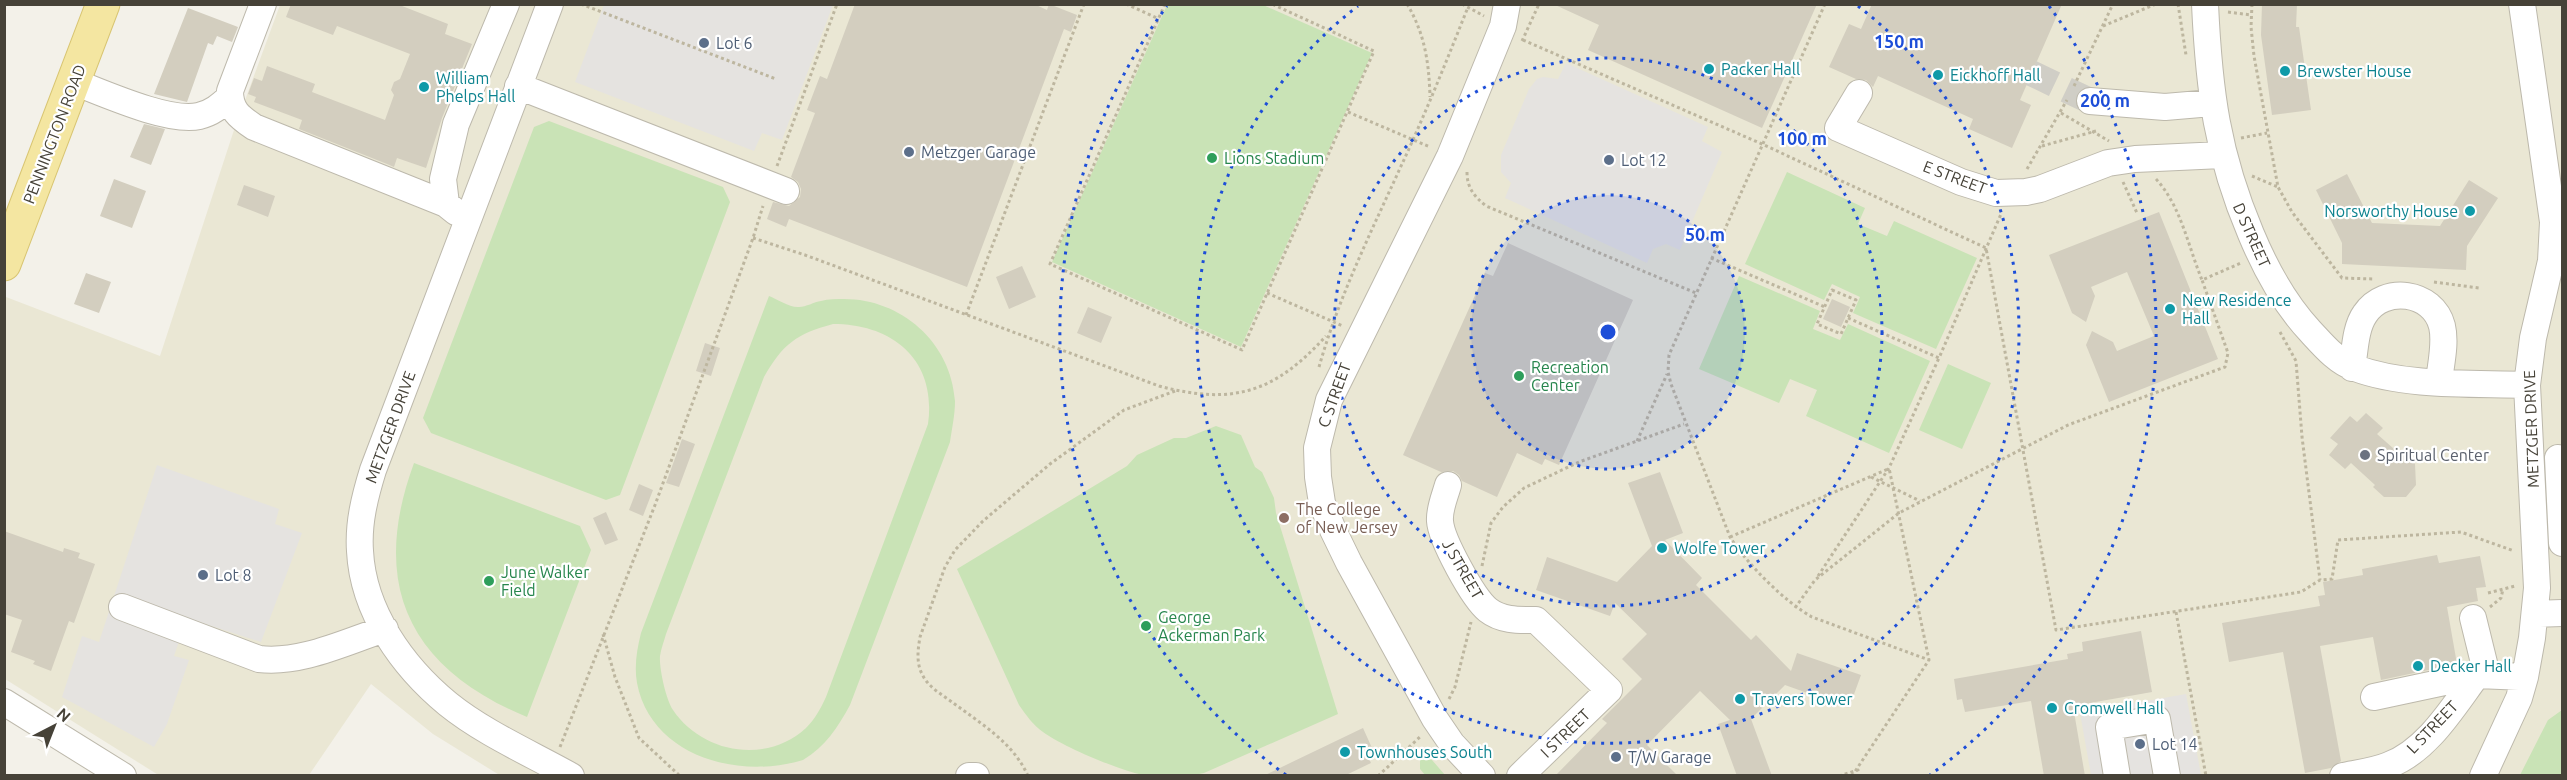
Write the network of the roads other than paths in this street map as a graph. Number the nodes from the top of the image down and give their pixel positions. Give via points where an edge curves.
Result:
1 (103, 4) edge
2 (262, 4) edge
3 (506, 4) edge
4 (550, 4) edge
5 (2522, 4) edge
6 (2213, 8) edge
7 (1498, 12) edge
8 (74, 82) junction
9 (518, 86) junction
10 (1859, 93) dead end
11 (230, 97) junction
12 (2090, 101) tunnel mouth
13 (2212, 103) junction
14 (2227, 147) junction
15 (778, 187) road end
16 (458, 209) junction
17 (2557, 262) edge
18 (4, 264) edge
19 (2352, 368) junction
20 (2439, 381) junction
21 (2527, 385) junction
22 (2558, 458) dead end
23 (1448, 485) dead end
24 (2562, 543) edge
25 (122, 608) dead end
26 (2562, 613) edge
27 (2535, 614) junction
28 (2473, 618) dead end
29 (385, 629) junction
30 (2482, 675) junction
31 (2525, 678) junction
32 (1609, 690) joint
33 (2374, 697) dead end
34 (4, 702) edge
35 (559, 757) edge
36 (123, 776) edge
37 (969, 776) edge
38 (976, 776) edge
39 (1482, 776) edge
40 (1520, 776) edge
41 (2117, 776) edge
42 (2167, 776) edge
43 (2343, 776) edge
44 (2483, 776) edge

1 - 8 main road, PENNINGTON ROAD
2 - 11 street
3 - 16 street via 456,124 443,178
4 - 9 street, METZGER DRIVE
5 - 17 street, METZGER DRIVE
6 - 13 street, D STREET
7 - 39 street, C STREET via 1503,26 1472,105 1329,400 1317,448 1322,502 1349,563 1435,719
8 - 11 street via 182,117 215,110
8 - 18 main road, PENNINGTON ROAD
9 - 15 street
9 - 16 street, METZGER DRIVE
10 - 14 street, E STREET via 1838,128 1961,182 1996,193 2040,189 2108,163
11 - 16 street via 234,112 254,127
12 - 13 street via 2165,107
13 - 14 street, D STREET
14 - 19 street, D STREET via 2242,213 2273,280 2303,323
16 - 29 street, METZGER DRIVE via 364,500 361,561
17 - 21 street, METZGER DRIVE via 2533,338
19 - 20 street, D STREET via 2388,377
19 - 20 street via 2364,315 2384,297 2398,294 2411,296 2435,311 2443,339
20 - 21 street, D STREET
21 - 27 street, METZGER DRIVE via 2537,556
22 - 24 street
23 - 32 street, J STREET via 1440,520 1444,542 1477,597 1488,610 1510,620 1536,620
25 - 29 street via 259,659 278,661
26 - 27 street
27 - 31 street, METZGER DRIVE
28 - 30 street
29 - 35 street, METZGER DRIVE via 396,652 450,706
30 - 31 street
30 - 33 street
30 - 43 street, L STREET via 2417,747 2389,765
31 - 44 street, METZGER DRIVE
32 - 40 street, I STREET
34 - 36 street
37 - 38 street
41 - 42 street via 2109,727 2157,719

